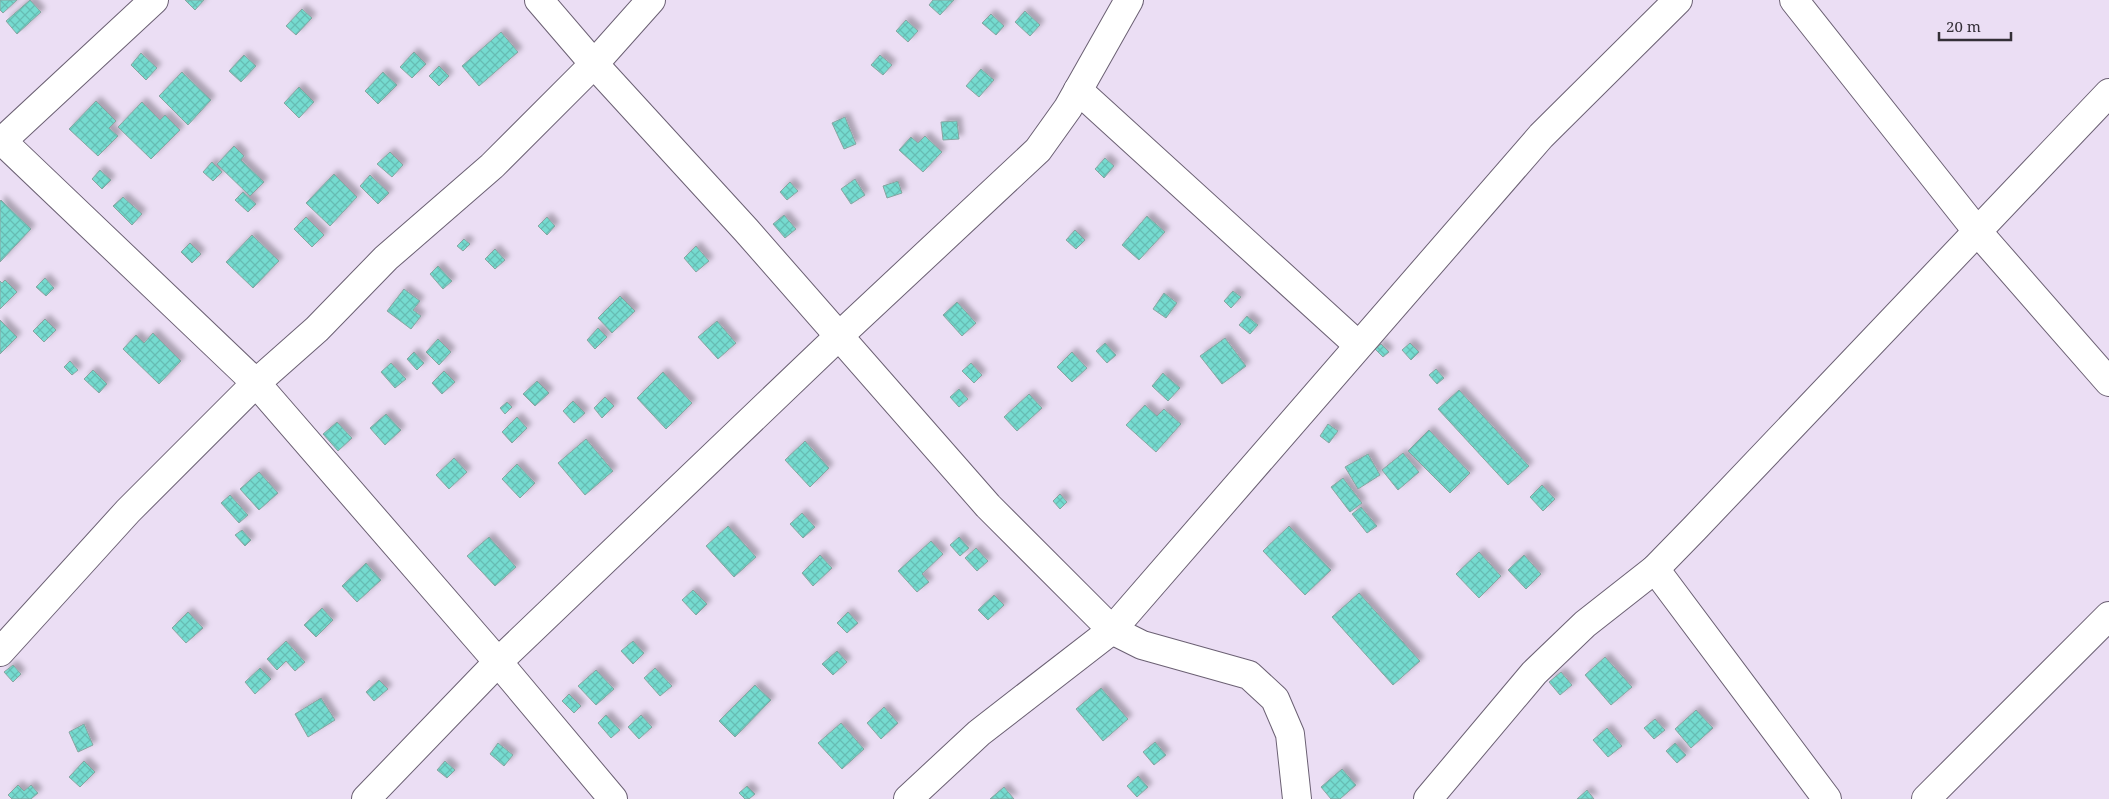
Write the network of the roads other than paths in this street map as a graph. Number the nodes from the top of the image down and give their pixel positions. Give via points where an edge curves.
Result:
1 (154, 0) edge
2 (539, 0) edge
3 (652, 0) edge
4 (1129, 0) edge
5 (1678, 0) edge
6 (1794, 0) edge
7 (594, 64) junction
8 (1078, 90) junction
9 (2109, 93) edge
10 (0, 141) edge
11 (1977, 231) junction
12 (839, 336) junction
13 (1358, 346) junction
14 (2109, 382) edge
15 (256, 383) junction
16 (1655, 569) junction
17 (2109, 616) edge
18 (1112, 630) junction
19 (0, 652) edge
20 (498, 662) junction
21 (366, 799) edge
22 (613, 799) edge
23 (908, 799) edge
24 (1297, 799) edge
25 (1428, 799) edge
26 (1828, 799) edge
27 (1926, 799) edge

1 - 10 street
2 - 7 street
3 - 7 street
4 - 8 street
5 - 13 street via 1541,136
6 - 11 street
7 - 12 street
7 - 15 street via 492,166 386,258
8 - 12 street via 1038,150
8 - 13 street
9 - 11 street
10 - 15 street
11 - 14 street
11 - 16 street
12 - 18 street via 988,506
12 - 20 street
13 - 18 street
15 - 19 street via 128,511
15 - 20 street
16 - 25 street via 1585,624 1534,673
16 - 26 street
17 - 27 street
18 - 23 street via 979,733
18 - 24 street via 1142,645 1249,675 1275,700 1290,734
20 - 21 street
20 - 22 street

